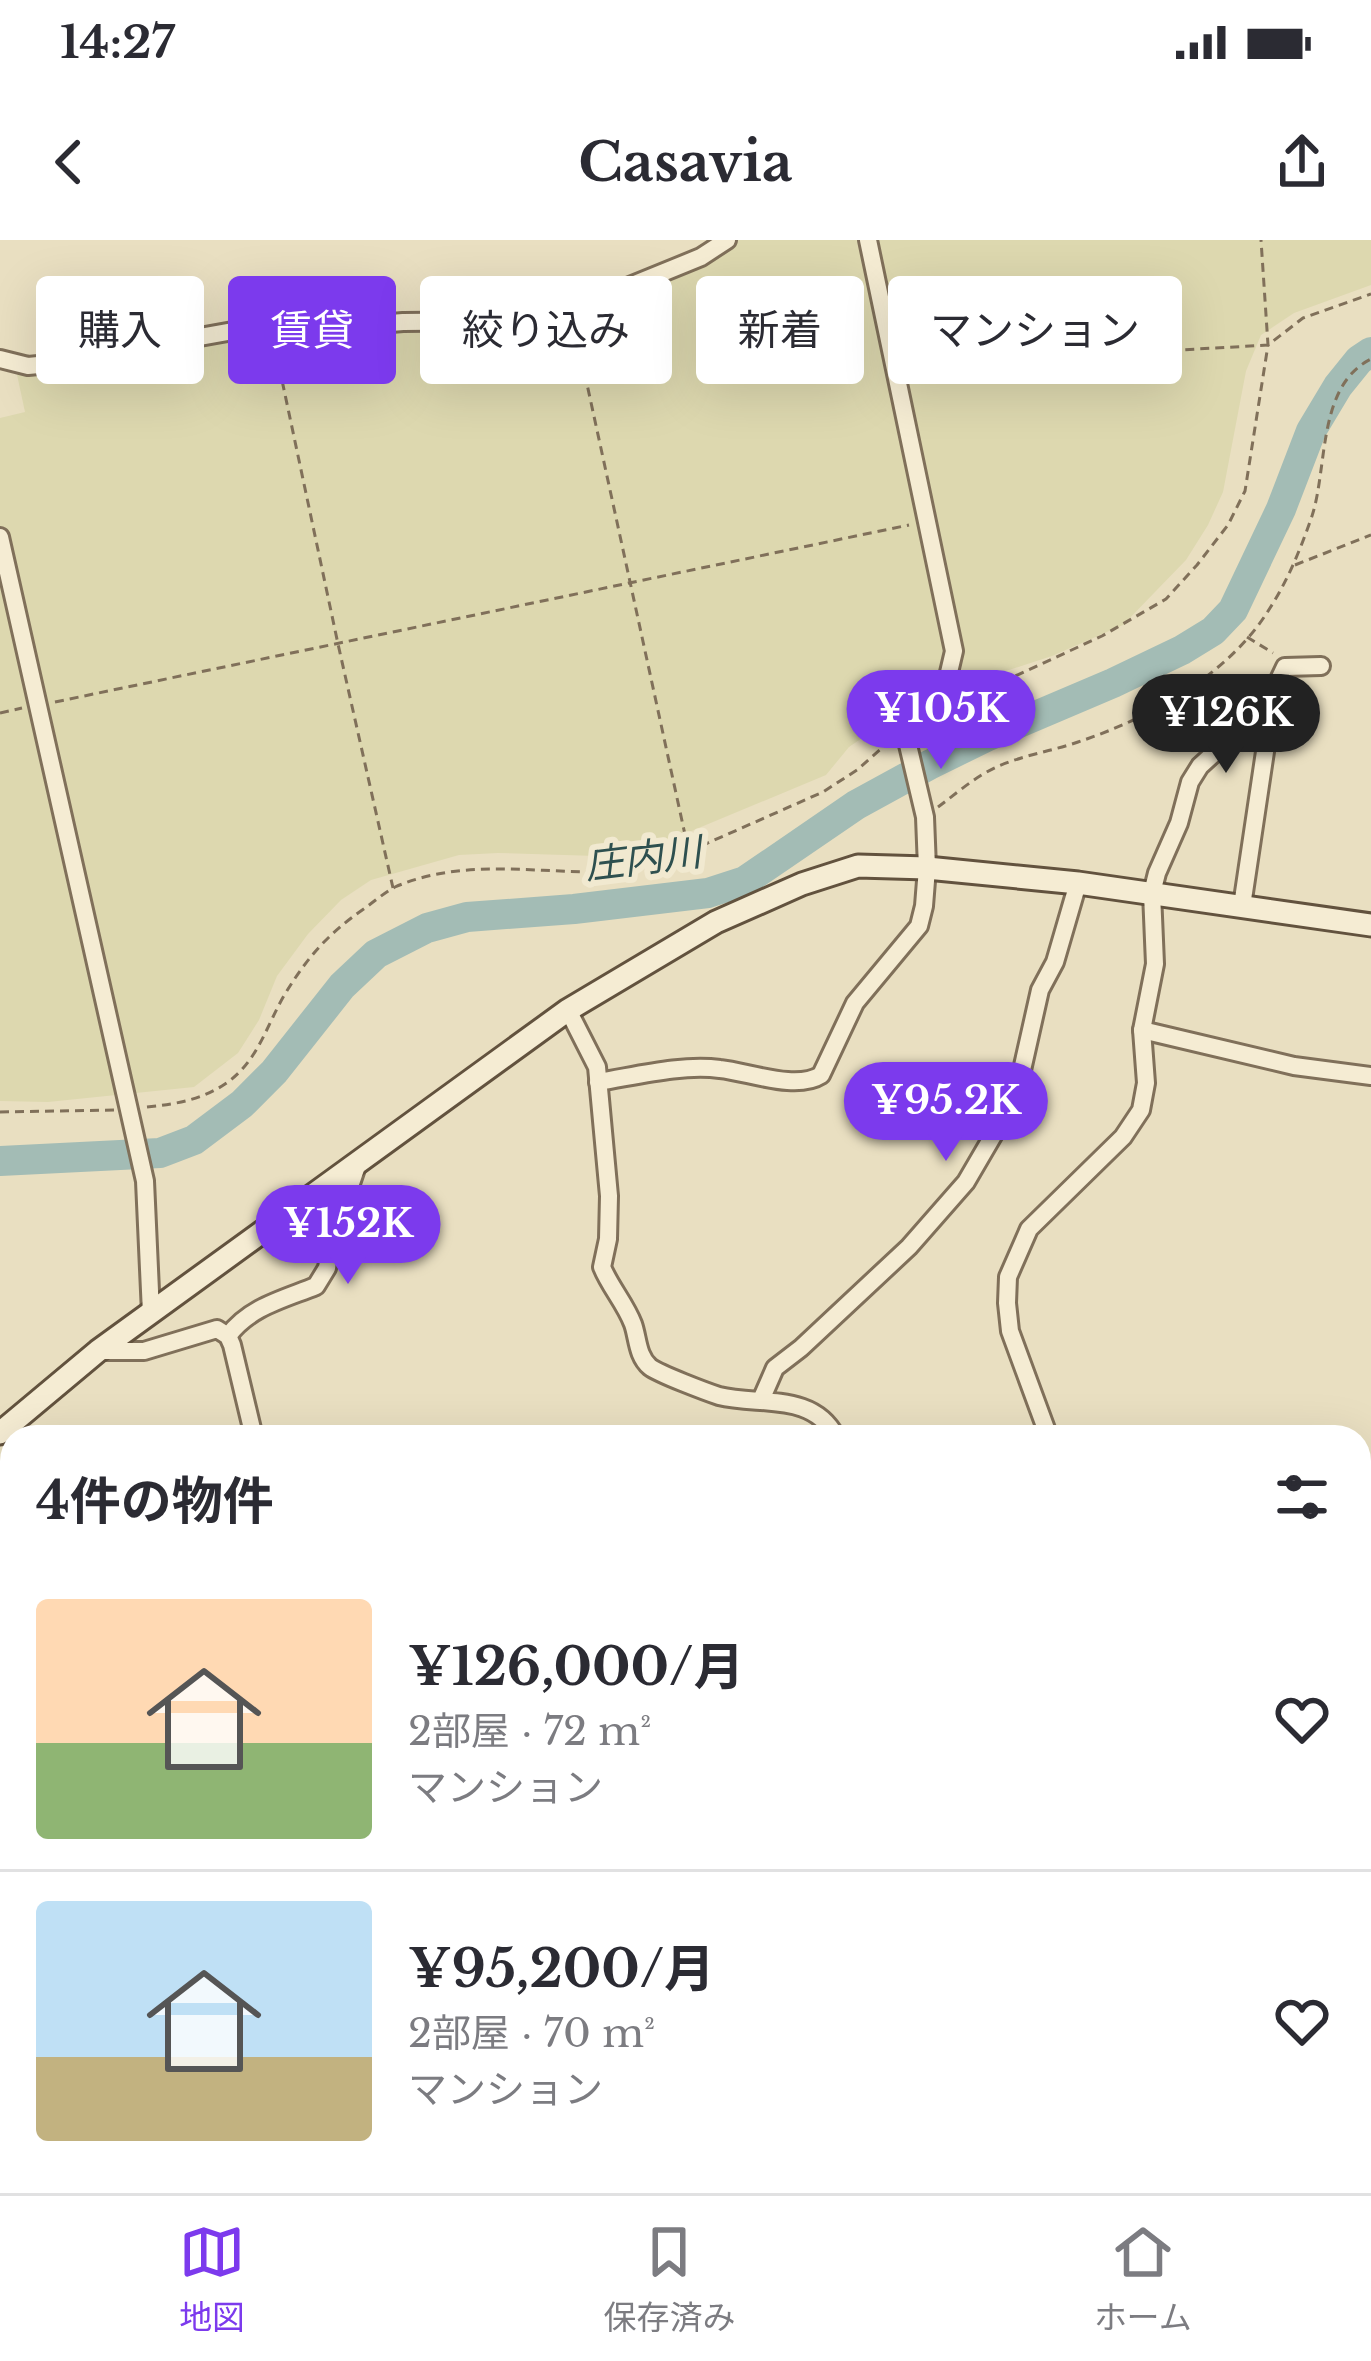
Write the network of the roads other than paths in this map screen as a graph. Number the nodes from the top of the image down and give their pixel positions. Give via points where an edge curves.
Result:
1 (728, 240) edge
2 (868, 240) edge
3 (0, 359) edge
4 (0, 537) edge
5 (1321, 666) dead end
6 (1267, 745) dead end
7 (927, 868) junction
8 (1078, 883) junction
9 (1152, 892) junction
10 (1242, 906) junction
11 (1371, 925) edge
12 (568, 1010) junction
13 (1142, 1030) junction
14 (1371, 1076) edge
15 (598, 1082) junction
16 (358, 1163) junction
17 (151, 1313) junction
18 (228, 1336) junction
19 (98, 1351) junction
20 (761, 1400) junction
21 (8, 1425) edge
22 (251, 1425) edge
23 (830, 1425) edge
24 (1045, 1425) edge

1 - 3 street via 571,310 501,321 272,333 255,327 28,366
2 - 7 street via 954,651 943,698 905,734 925,818
4 - 17 street via 145,1180
5 - 9 street via 1285,667 1267,705 1208,757 1190,782
6 - 10 street
7 - 8 street
7 - 12 street via 858,866 802,884 716,922
7 - 15 street via 919,926 855,1003 812,1081 714,1067
8 - 9 street
8 - 20 street via 1040,990 1020,1079 966,1182 910,1246 775,1368
9 - 10 street
9 - 13 street via 1156,964
10 - 11 street
12 - 15 street
12 - 16 street
13 - 14 street
13 - 24 street via 1141,1110 1029,1229 1008,1277 1010,1331
15 - 20 street via 609,1196 602,1267 640,1353 650,1367 720,1396
16 - 17 street
16 - 18 street via 323,1278 256,1310
17 - 19 street
18 - 19 street via 217,1329 144,1351
18 - 22 street
19 - 21 street
20 - 23 street via 815,1412

